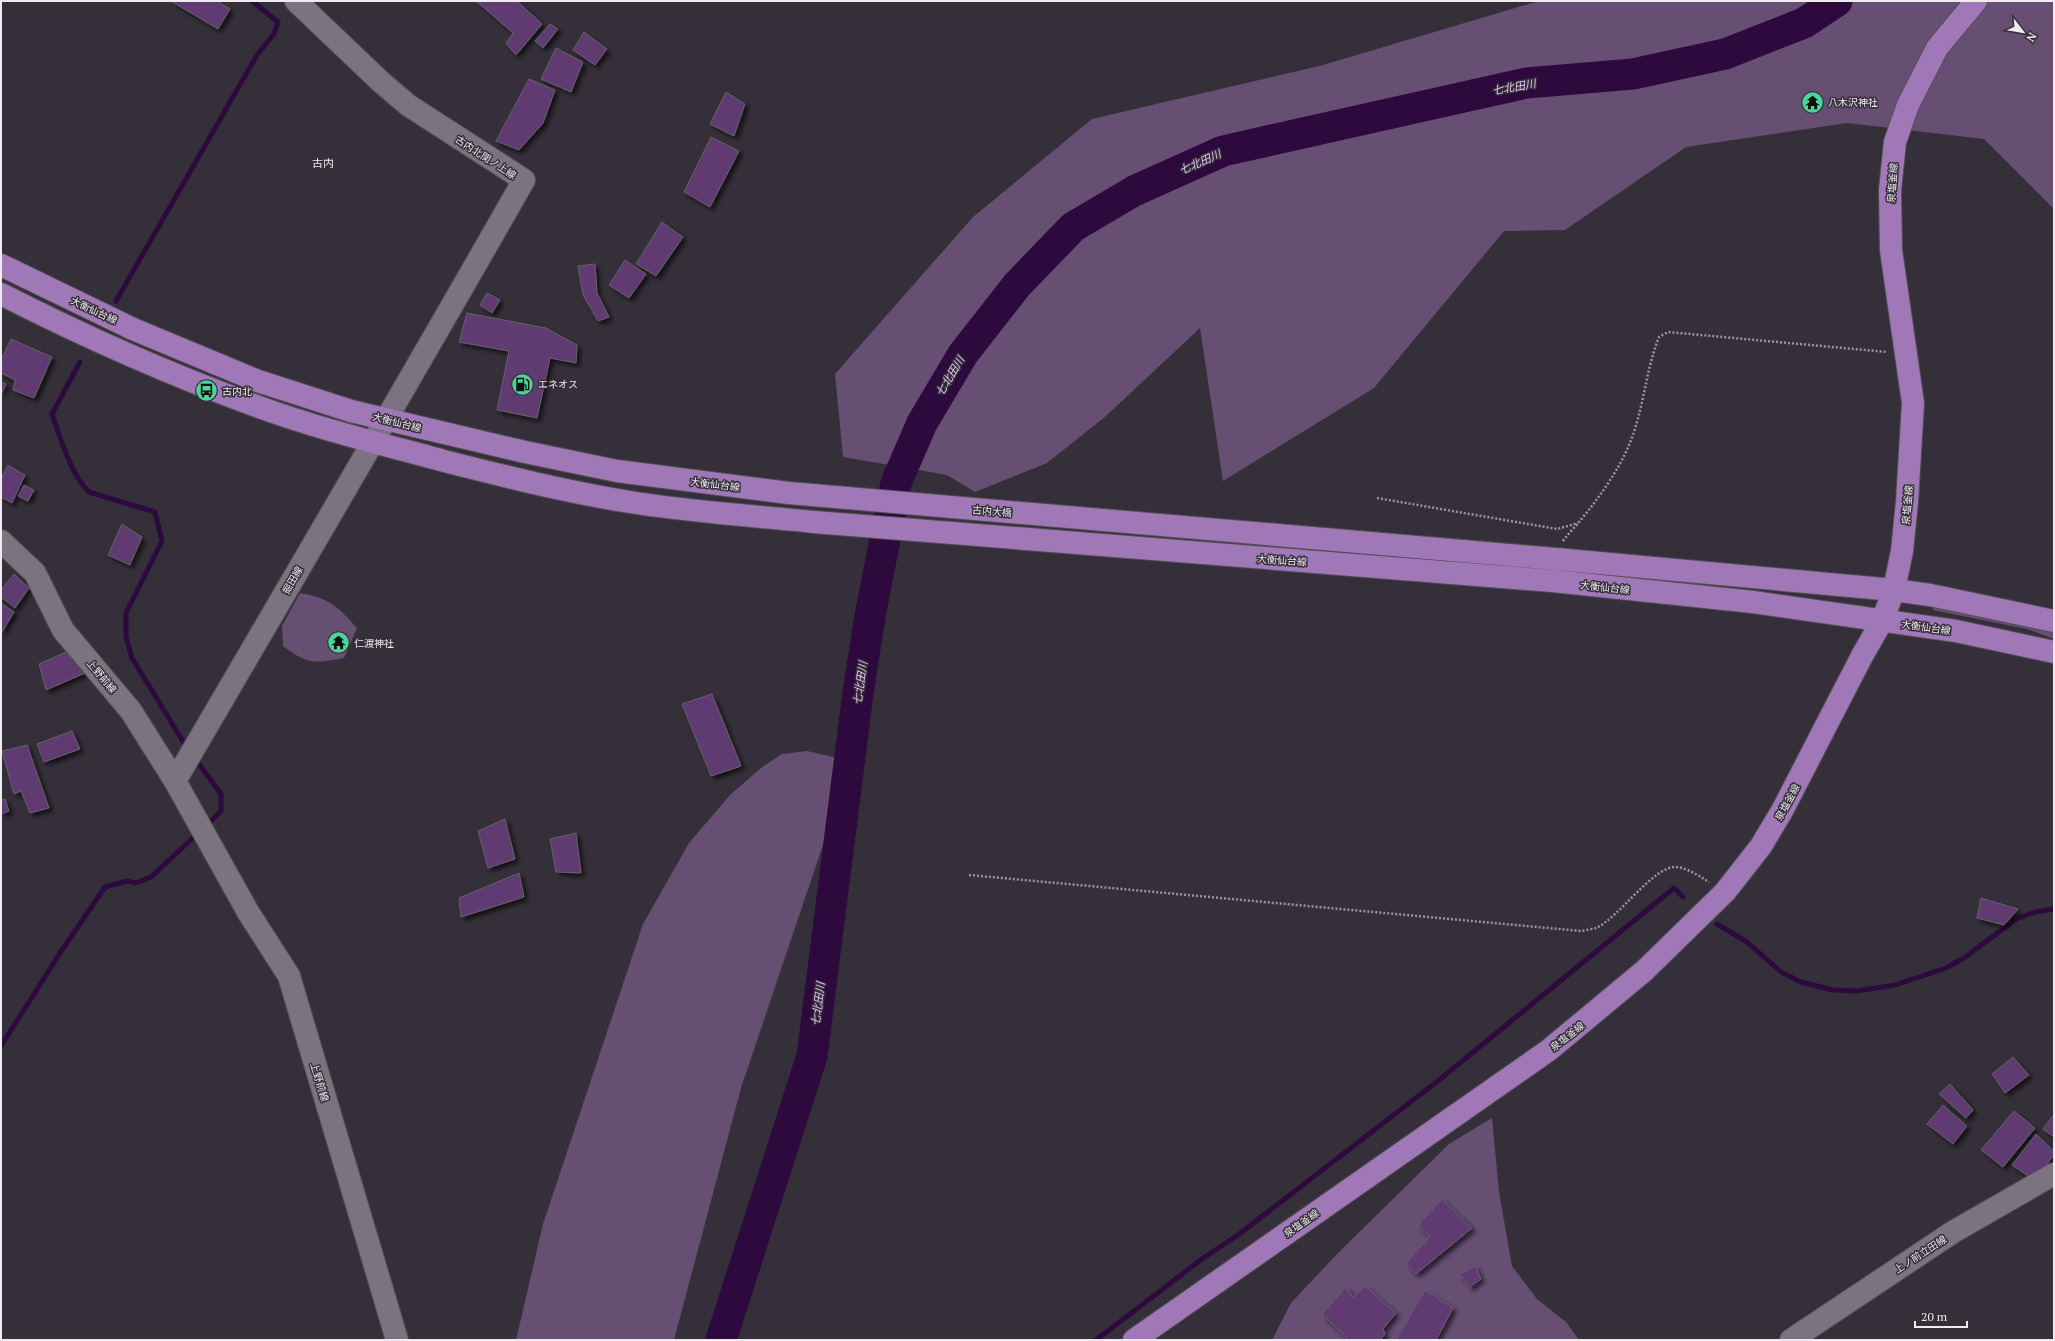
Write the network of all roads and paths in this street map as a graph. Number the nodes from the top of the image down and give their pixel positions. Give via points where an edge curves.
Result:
1 (296, 1) edge
2 (1976, 1) edge
3 (1, 265) edge
4 (1, 294) edge
5 (1906, 353) junction
6 (386, 418) junction
7 (372, 442) junction
8 (789, 493) junction
9 (817, 496) joint
10 (1377, 498) dead end
11 (786, 519) junction
12 (1579, 522) junction
13 (1, 540) edge
14 (1556, 559) junction
15 (1894, 590) junction
16 (1882, 621) junction
17 (2054, 621) edge
18 (2054, 652) edge
19 (180, 773) junction
20 (969, 875) dead end
21 (1724, 892) junction
22 (2054, 1174) edge
23 (397, 1340) edge
24 (1134, 1340) edge
25 (1791, 1340) edge

1 - 6 street, 古内北関ノ上線 via 408,105 524,180
2 - 5 main road, 泉塩釜線 via 1937,48 1908,105 1895,142 1890,214 1891,250
3 - 6 main road, 大衡仙台線 via 133,329 258,382 352,411
4 - 7 main road via 68,328 260,408
5 - 12 path via 1668,332 1659,337 1654,349 1640,416 1628,447
5 - 15 main road, 泉塩釜線 via 1913,403 1912,437 1902,551
6 - 7 street, 掘田線
6 - 8 main road, 大衡仙台線 via 525,452 617,471
7 - 11 main road via 565,490 699,512
7 - 19 street, 掘田線
8 - 9 main road, 大衡仙台線
8 - 11 main road
9 - 14 main road, 古内大橋
10 - 12 path via 1557,529
11 - 16 main road, 大衡仙台線 via 1553,581 1753,602
12 - 14 path via 1570,530
13 - 19 street, 上野前線 via 35,573 63,630
14 - 15 main road
15 - 16 main road, 泉塩釜線
15 - 17 main road
16 - 18 main road, 大衡仙台線 via 1956,631
16 - 21 main road, 泉塩釜線 via 1782,811 1761,846
19 - 23 street, 上野前線 via 196,819 248,912 289,976
20 - 21 path via 1581,931 1596,928 1613,916 1660,872 1674,867 1689,870
21 - 24 main road, 泉塩釜線 via 1644,971 1549,1050
22 - 25 street, 上ノ前立田線 via 1953,1232

